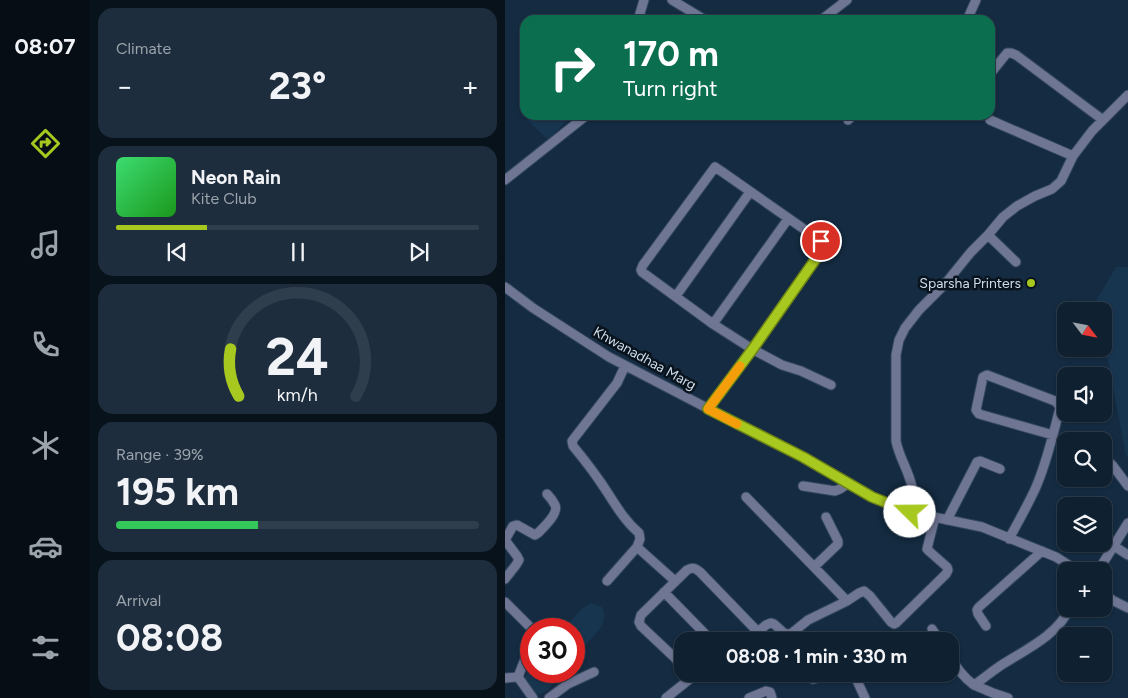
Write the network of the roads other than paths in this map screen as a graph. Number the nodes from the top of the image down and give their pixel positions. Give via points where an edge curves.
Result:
1 (644, 0) edge
2 (672, 0) edge
3 (847, 0) edge
4 (977, 0) edge
5 (640, 15) edge
6 (697, 15) edge
7 (828, 15) edge
8 (970, 15) edge
9 (995, 68) edge
10 (1128, 95) edge
11 (581, 120) edge
12 (989, 120) dead end
13 (1103, 120) junction
14 (1073, 156) junction
15 (505, 180) edge
16 (750, 192) junction
17 (788, 219) junction
18 (989, 235) junction
19 (1016, 262) dead end
20 (505, 287) edge
21 (676, 296) junction
22 (713, 324) junction
23 (752, 350) junction
24 (625, 366) junction
25 (831, 385) dead end
26 (708, 409) junction
27 (1053, 435) junction
28 (1112, 465) edge
29 (1000, 469) dead end
30 (849, 483) junction
31 (803, 486) dead end
32 (1128, 486) edge
33 (547, 494) dead end
34 (746, 497) dead end
35 (910, 512) junction
36 (935, 517) junction
37 (825, 518) dead end
38 (947, 520) junction
39 (1128, 523) edge
40 (1009, 539) junction
41 (1114, 546) junction
42 (637, 547) junction
43 (1042, 551) junction
44 (1128, 555) edge
45 (1064, 562) edge
46 (1104, 562) edge
47 (814, 567) junction
48 (505, 579) edge
49 (607, 581) dead end
50 (675, 581) junction
51 (665, 592) junction
52 (847, 600) junction
53 (1112, 600) edge
54 (505, 602) edge
55 (1128, 608) edge
56 (1065, 617) edge
57 (521, 618) edge
58 (986, 626) dead end
59 (932, 629) dead end
60 (703, 632) edge
61 (758, 632) joint
62 (783, 632) edge
63 (793, 632) edge
64 (934, 632) edge
65 (674, 657) edge
66 (959, 671) edge
67 (594, 672) dead end
68 (520, 674) edge
69 (519, 677) junction
70 (505, 678) edge
71 (684, 682) edge
72 (858, 682) edge
73 (974, 685) junction
74 (533, 698) edge
75 (549, 698) edge
76 (666, 698) edge
77 (749, 698) edge
78 (772, 698) edge
79 (865, 698) edge
80 (1008, 698) edge

1 - 5 street
2 - 6 street
3 - 7 street
4 - 8 street
9 - 13 street via 1007,53 1016,55
10 - 13 street
11 - 15 street
12 - 14 street
13 - 14 street
14 - 18 street via 1061,181 1052,189 1017,206
16 - 17 street
16 - 21 street
16 - 21 street via 715,167 643,265 642,272
17 - 22 street
17 - 23 street via 821,241 822,250
18 - 19 street
18 - 35 street via 919,310 899,340 896,355 896,441 913,492
20 - 24 street, Khwanadhaa Marg
21 - 22 street
22 - 23 street
23 - 25 street
23 - 26 street
24 - 26 street, Khwanadhaa Marg
24 - 42 street via 617,383 572,441 616,507 639,534
26 - 30 street, Khwanadhaa Marg
27 - 27 street via 1060,408 1055,401 983,377 976,410 979,414
27 - 40 street via 1036,487
28 - 32 street
29 - 38 street via 977,462
30 - 31 street via 835,491
30 - 35 street, Khwanadhaa Marg via 872,497
33 - 48 street via 555,504 555,513 538,533 535,535 517,525 505,540 519,560
34 - 47 street
35 - 36 street, Khwanadhaa Marg
36 - 38 street, Khwanadhaa Marg
36 - 52 street via 927,549 948,570 896,623 891,622 864,591
37 - 47 street via 838,544
38 - 40 street, Khwanadhaa Marg via 982,527
39 - 41 street
40 - 43 street, Khwanadhaa Marg
41 - 44 street
41 - 46 street
42 - 49 street
42 - 50 street
43 - 45 street, Khwanadhaa Marg
43 - 58 street via 979,607 978,614
47 - 52 street
50 - 51 street
50 - 61 street via 687,570 695,568
51 - 60 street
51 - 65 street via 641,615 639,622
52 - 63 street via 808,620
53 - 55 street
54 - 57 street
56 - 73 street via 1037,643
59 - 64 street
61 - 62 street via 771,623
66 - 73 street
67 - 75 street via 568,684
68 - 69 street
69 - 70 street
69 - 74 street
71 - 76 street
72 - 79 street
73 - 80 street
77 - 78 street via 766,691

